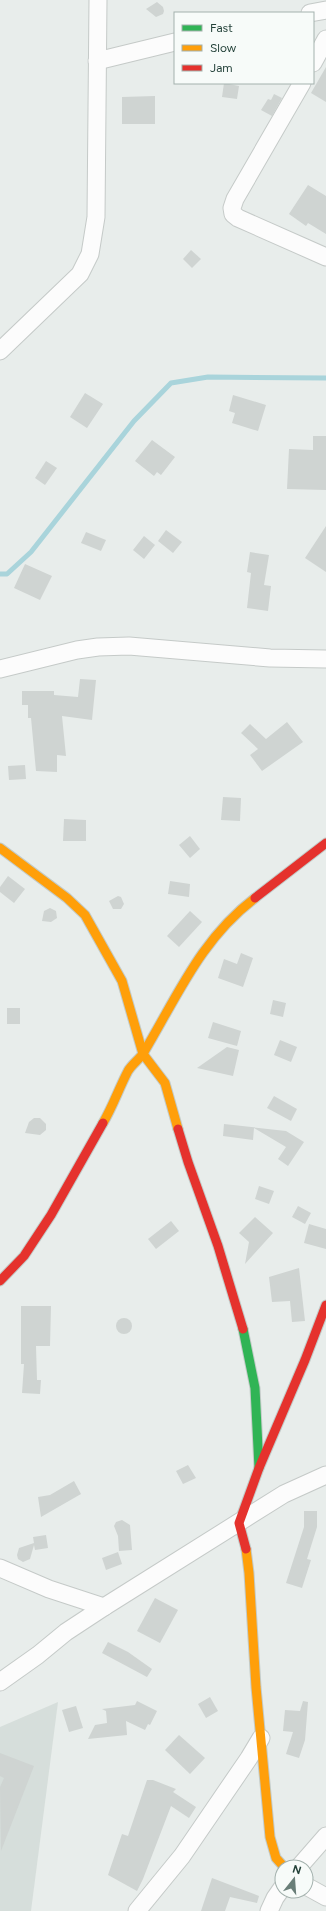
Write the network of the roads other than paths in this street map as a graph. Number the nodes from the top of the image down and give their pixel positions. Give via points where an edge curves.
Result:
1 (98, 0) edge
2 (326, 10) edge
3 (314, 12) edge
4 (326, 39) edge
5 (174, 42) edge
6 (97, 61) junction
7 (314, 61) edge
8 (301, 84) edge
9 (326, 256) edge
10 (0, 351) edge
11 (326, 659) edge
12 (0, 669) edge
13 (326, 843) edge
14 (0, 848) edge
15 (143, 1054) junction
16 (0, 1281) edge
17 (326, 1304) edge
18 (259, 1468) junction
19 (326, 1475) edge
20 (239, 1523) junction
21 (0, 1568) edge
22 (104, 1607) junction
23 (0, 1682) edge
24 (261, 1738) junction
25 (326, 1836) edge
26 (277, 1859) edge
27 (306, 1859) edge
28 (314, 1890) edge
29 (326, 1896) edge
30 (275, 1899) edge
31 (137, 1911) edge
32 (269, 1911) edge

1 - 6 street
2 - 3 street
4 - 7 street
5 - 6 street
6 - 10 street via 96,217 90,254 80,274
8 - 9 street via 232,208 233,214
11 - 12 street via 270,658 129,646 77,650
13 - 15 street via 225,924 192,968
14 - 15 street via 67,898 85,915 122,981
15 - 16 street via 129,1069 111,1109 51,1215 24,1256
15 - 18 street via 165,1083 245,1336 255,1388
17 - 18 street
18 - 20 street
19 - 20 street via 284,1494
20 - 22 street
20 - 24 street via 249,1573
21 - 22 street via 49,1589
22 - 23 street
24 - 26 street via 270,1837
24 - 31 street via 182,1856
25 - 27 street
28 - 29 street
30 - 32 street

